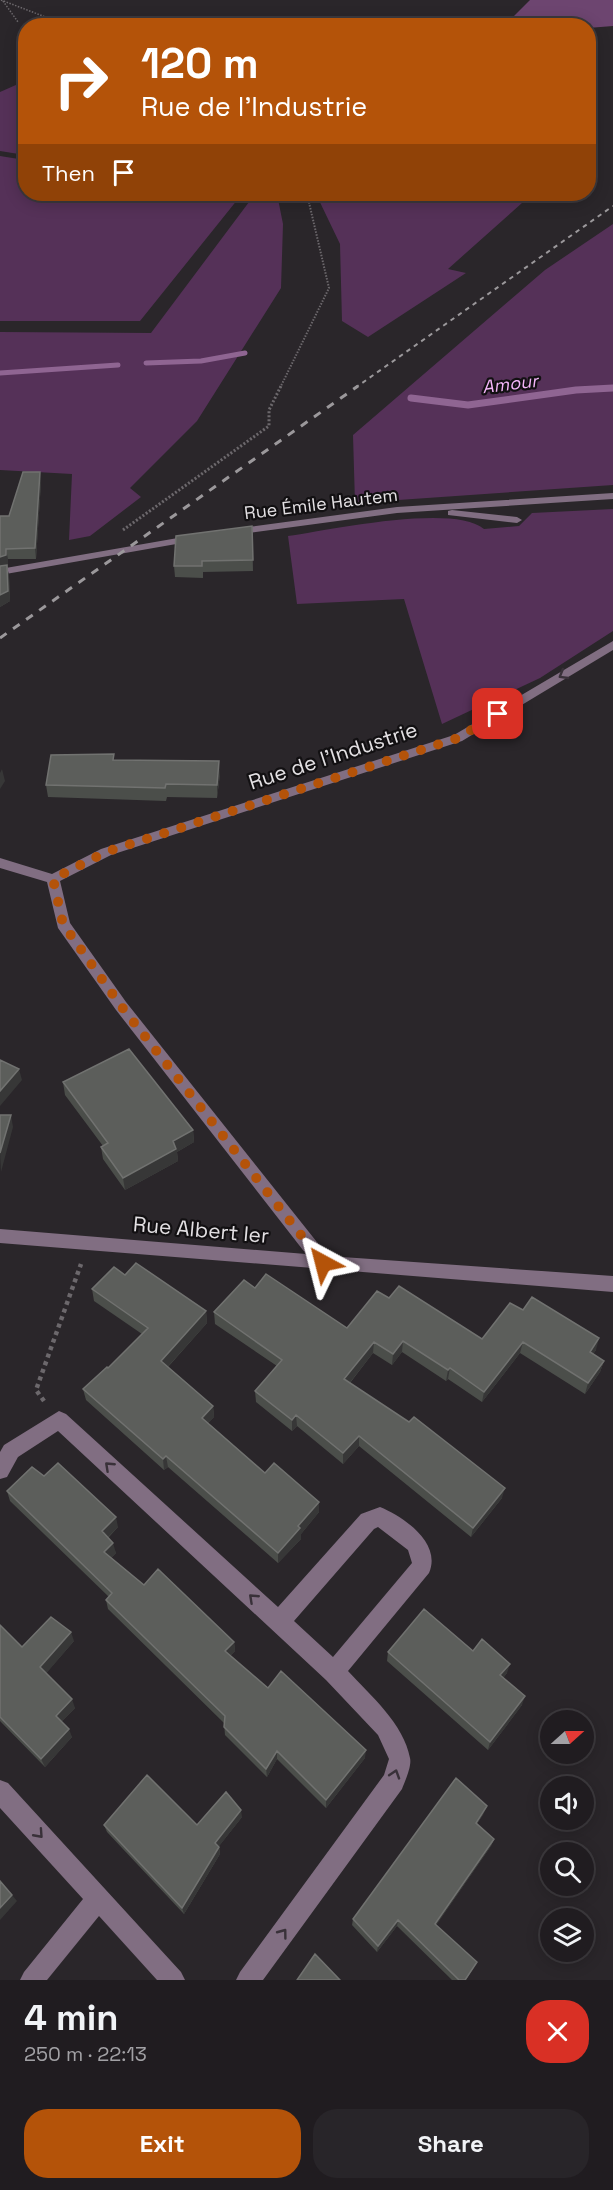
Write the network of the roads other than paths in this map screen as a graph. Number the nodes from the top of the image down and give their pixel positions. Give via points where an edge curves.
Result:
1 (613, 496) edge
2 (420, 508) junction
3 (517, 520) dead end
4 (0, 572) edge
5 (613, 645) edge
6 (0, 863) edge
7 (53, 879) junction
8 (0, 1236) edge
9 (323, 1263) junction
10 (613, 1284) edge
11 (0, 1470) edge
12 (279, 1622) junction
13 (334, 1672) junction
14 (0, 1791) edge
15 (98, 1899) junction
16 (32, 1980) edge
17 (173, 1980) edge
18 (248, 1980) edge

1 - 2 street, Rue Émile Hautem
2 - 3 street
2 - 4 street, Rue Émile Hautem via 212,535
5 -> 7 street, Rue de l'Industrie via 458,738 106,852
6 - 7 street
7 - 9 street via 63,924 121,1006
8 - 9 street, Rue Albert Ier
9 - 10 street, Rue Albert Ier
12 -> 11 street via 59,1420 11,1451
12 - 13 street
12 - 13 street via 368,1521 380,1517 418,1546 422,1566
18 -> 13 street via 394,1781 400,1759 387,1727
14 -> 15 street
15 - 16 street
15 - 17 street

